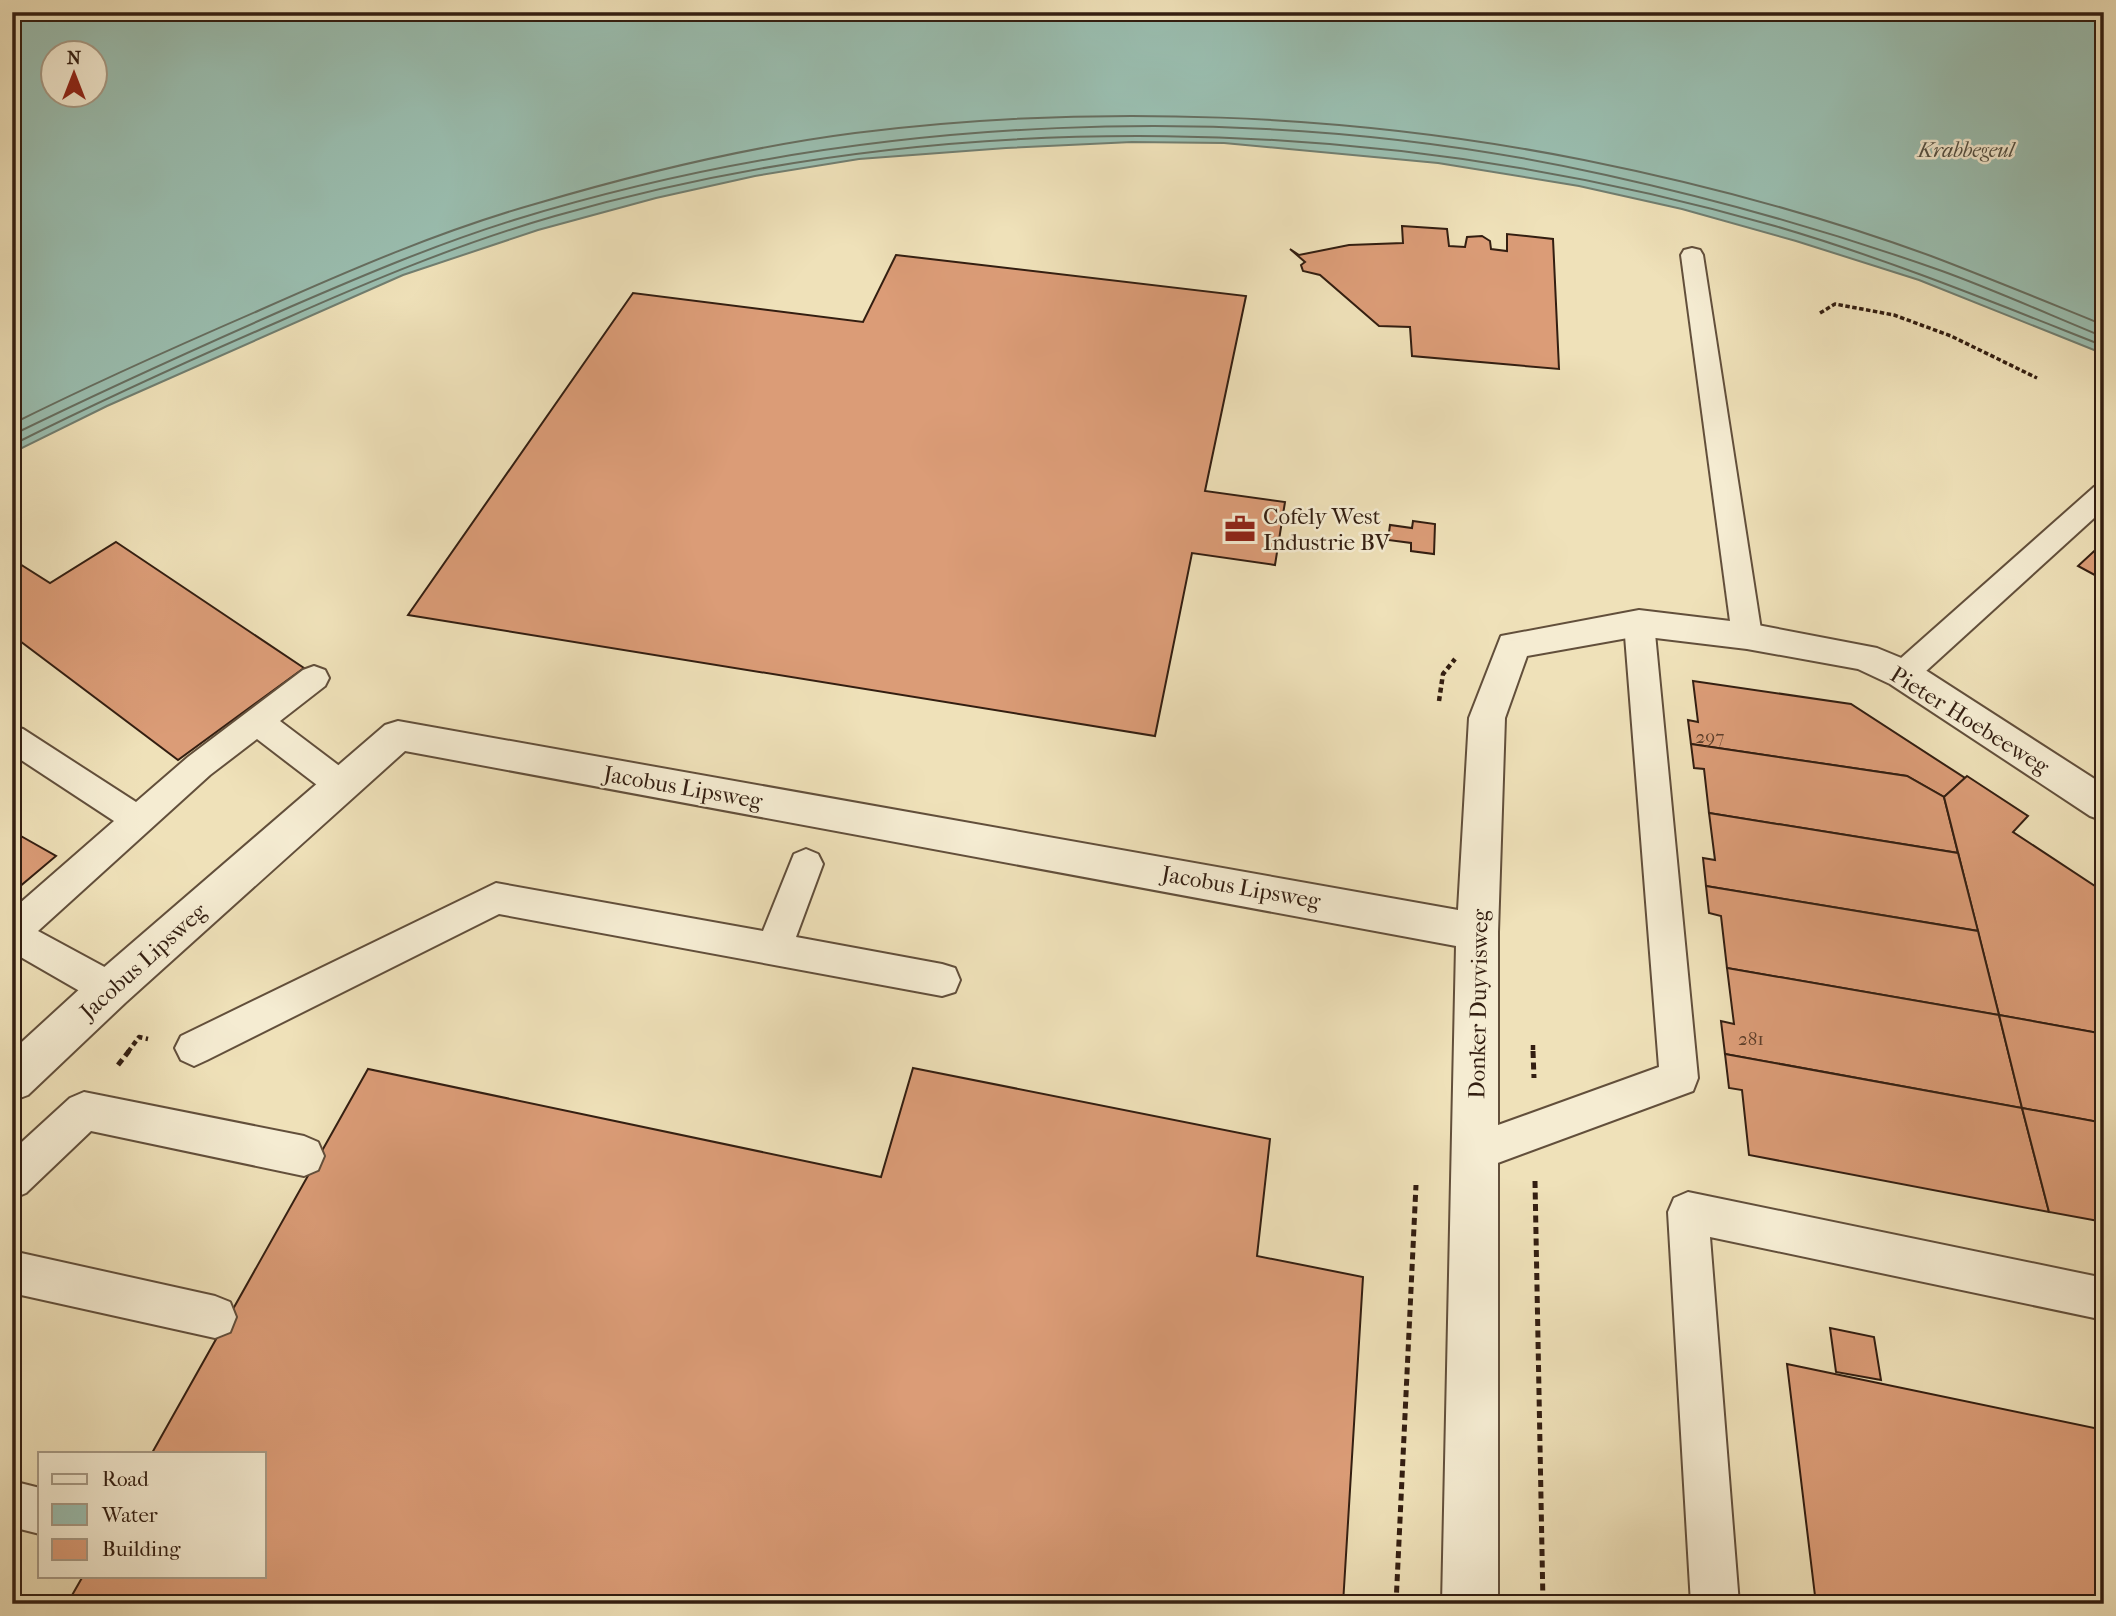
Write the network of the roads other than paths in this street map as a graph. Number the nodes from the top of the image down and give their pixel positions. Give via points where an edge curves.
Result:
1 (1692, 256) dead end
2 (2104, 493) edge
3 (1639, 623) junction
4 (1747, 636) junction
5 (1903, 674) junction
6 (314, 678) dead end
7 (258, 722) junction
8 (12, 738) edge
9 (342, 786) junction
10 (2104, 805) edge
11 (138, 820) junction
12 (806, 864) dead end
13 (1477, 932) junction
14 (12, 933) edge
15 (774, 949) junction
16 (942, 980) dead end
17 (110, 989) junction
18 (194, 1048) road end
19 (12, 1080) edge
20 (1476, 1153) junction
21 (304, 1156) dead end
22 (12, 1179) edge
23 (12, 1272) edge
24 (2104, 1299) edge
25 (215, 1317) dead end
26 (12, 1503) edge
27 (38, 1510) edge
28 (1470, 1604) edge
29 (1715, 1604) edge

1 - 4 lane
2 - 5 lane
3 - 4 street, Donker Duyvisweg
3 - 13 street, Donker Duyvisweg via 1513,645 1487,718
3 - 20 lane via 1679,1078
4 - 5 street, Pieter Hoebeeweg via 1865,657
5 - 10 street, Pieter Hoebeeweg
6 - 7 lane
7 - 9 lane
7 - 11 lane via 199,765
8 - 11 lane
9 - 13 street, Jacobus Lipsweg via 398,736
9 - 17 street, Jacobus Lipsweg
11 - 14 lane
12 - 15 lane
13 - 20 street, Donker Duyvisweg
14 - 17 lane
15 - 16 lane
15 - 18 lane via 496,898
17 - 19 street, Jacobus Lipsweg
20 - 28 street, Donker Duyvisweg
21 - 22 lane via 84,1111
23 - 25 lane
24 - 29 lane via 1688,1212
26 - 27 lane

